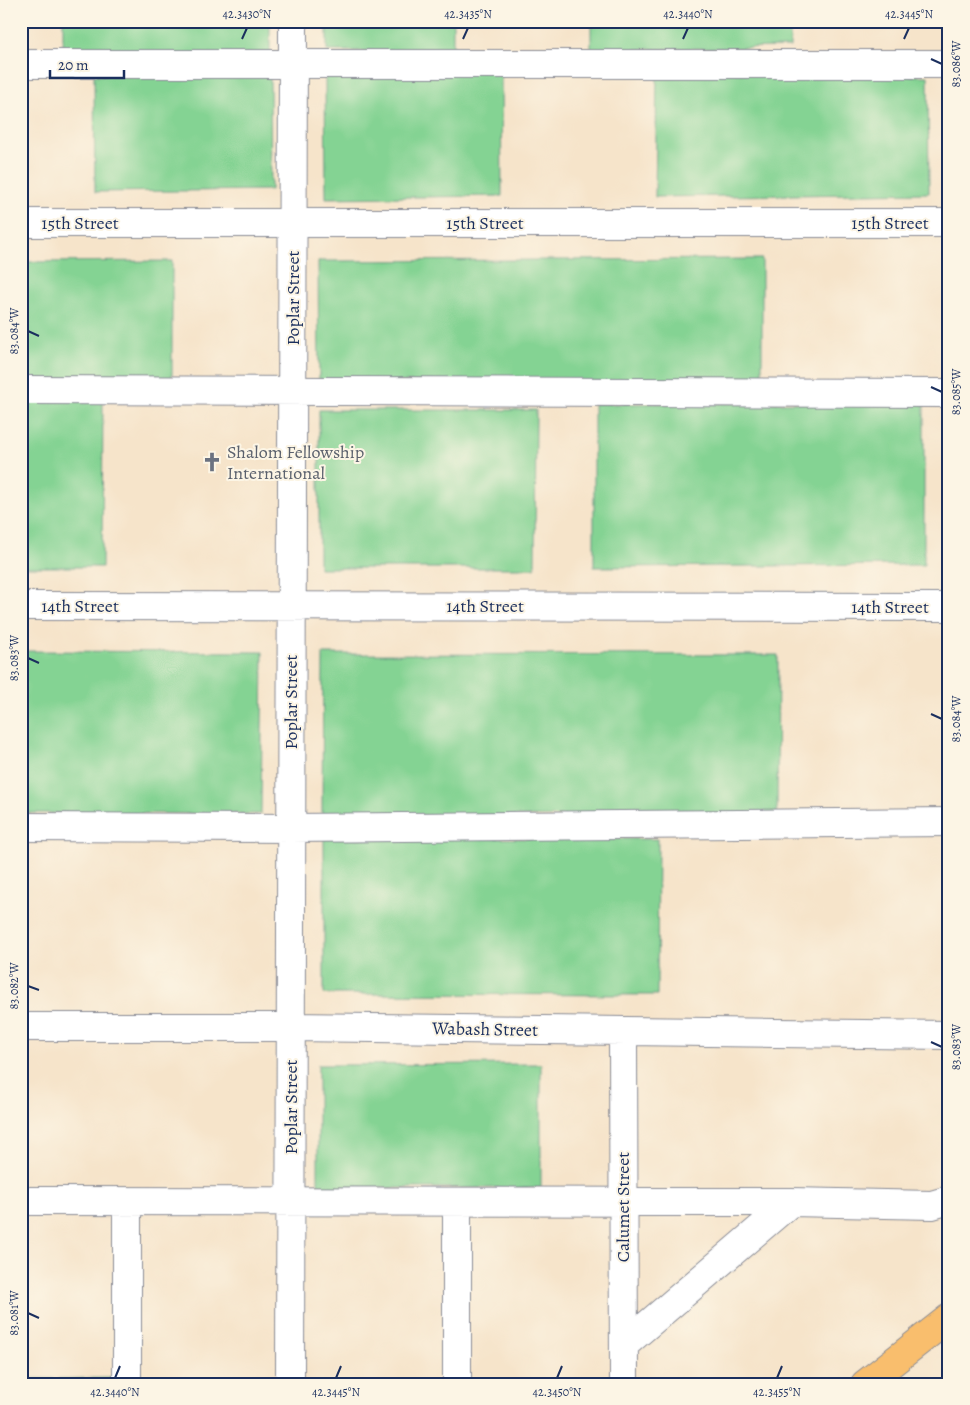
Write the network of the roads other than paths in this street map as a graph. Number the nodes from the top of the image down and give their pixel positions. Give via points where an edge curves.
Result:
1 (293, 21) edge
2 (21, 64) edge
3 (949, 64) edge
4 (293, 65) junction
5 (949, 222) edge
6 (21, 223) edge
7 (293, 223) junction
8 (21, 390) edge
9 (293, 392) junction
10 (949, 393) edge
11 (21, 606) edge
12 (291, 606) junction
13 (949, 607) edge
14 (949, 822) edge
15 (21, 827) edge
16 (291, 828) junction
17 (21, 1027) edge
18 (291, 1027) junction
19 (623, 1030) junction
20 (949, 1035) edge
21 (949, 1200) edge
22 (21, 1201) edge
23 (127, 1202) junction
24 (291, 1202) junction
25 (456, 1202) junction
26 (623, 1202) junction
27 (790, 1202) junction
28 (949, 1318) edge
29 (624, 1345) junction
30 (127, 1384) edge
31 (290, 1384) edge
32 (457, 1384) edge
33 (624, 1384) edge
34 (865, 1384) edge

1 - 4 street, Poplar Street
2 - 4 street
3 - 4 street
4 - 7 street, Poplar Street
5 - 7 street, 15th Street
6 - 7 street, 15th Street
7 - 9 street, Poplar Street
8 - 9 street
9 - 10 street
9 - 12 street, Poplar Street
11 - 12 street, 14th Street
12 - 13 street, 14th Street
12 - 16 street, Poplar Street
14 - 16 street
15 - 16 street
16 - 18 street, Poplar Street
17 - 18 street, Wabash Street
18 - 19 street, Wabash Street
18 - 24 street, Poplar Street
19 - 20 street, Wabash Street
19 - 26 street, Calumet Street
21 - 27 street via 932,1205
22 - 23 street
23 - 24 street
23 - 30 street
24 - 25 street
24 - 31 street, Poplar Street
25 - 26 street
25 - 32 street
26 - 27 street
26 - 29 street, Calumet Street
27 - 29 street
28 - 34 main road
29 - 33 street, Calumet Street

